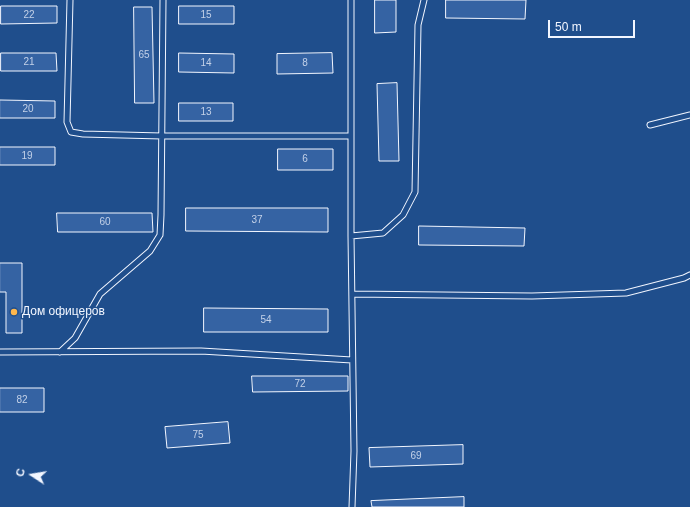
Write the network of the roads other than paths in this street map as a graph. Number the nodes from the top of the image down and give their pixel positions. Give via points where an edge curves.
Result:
1 (70, 0) edge
2 (163, 0) edge
3 (351, 0) edge
4 (424, 0) edge
5 (690, 115) edge
6 (650, 125) dead end
7 (162, 136) junction
8 (351, 136) junction
9 (351, 236) junction
10 (690, 275) edge
11 (352, 294) junction
12 (0, 352) edge
13 (60, 352) junction
14 (352, 360) junction
15 (352, 507) edge

1 - 7 lane via 67,122 71,132
2 - 7 lane
3 - 8 lane
4 - 9 lane via 418,25 415,192 403,215 384,233
5 - 6 lane
7 - 8 lane
7 - 13 lane via 160,235 150,251 100,294 75,338
8 - 9 lane
9 - 11 lane
10 - 11 lane via 626,293 532,296
11 - 14 lane
12 - 13 lane
13 - 14 lane via 201,351
14 - 15 lane

